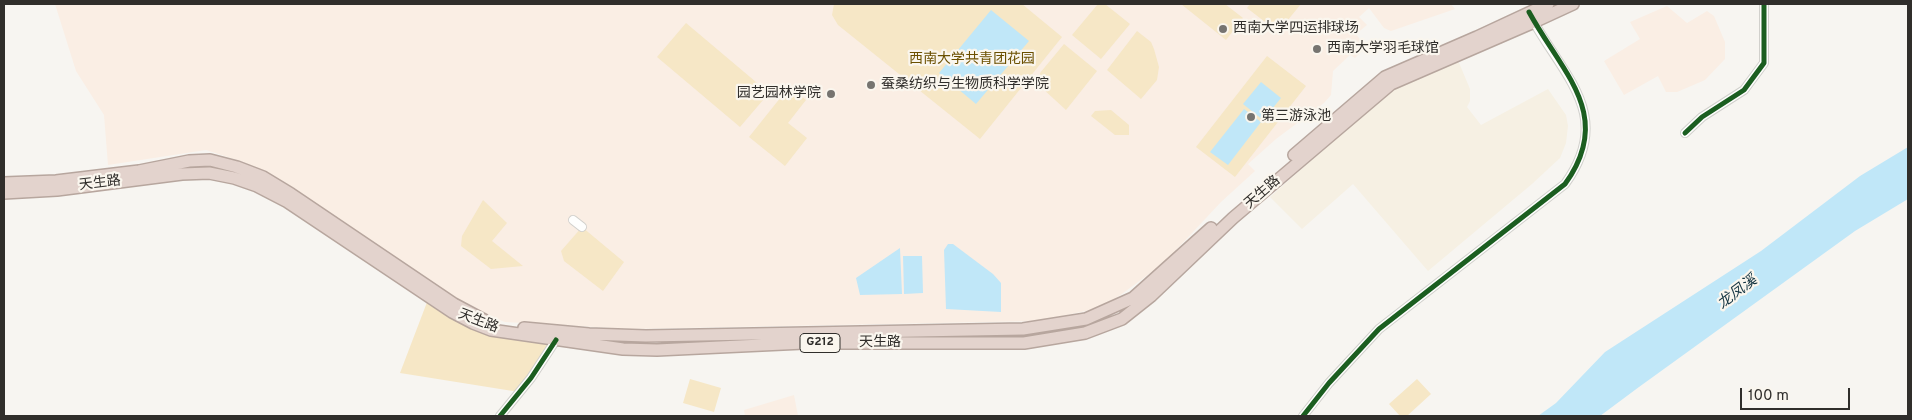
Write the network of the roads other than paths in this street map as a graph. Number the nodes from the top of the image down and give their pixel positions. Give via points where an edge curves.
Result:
1 (1548, 4) edge
2 (1572, 4) edge
3 (1764, 4) edge
4 (1532, 17) junction
5 (1685, 133) dead end
6 (4, 183) edge
7 (4, 193) edge
8 (573, 220) dead end
9 (582, 227) dead end
10 (556, 340) junction
11 (500, 416) edge
12 (1303, 416) edge

1 - 4 highway, 天生路 / G212
2 - 4 highway, 天生路 / G212
3 - 5 street via 1764,63 1744,90 1702,117
4 - 6 highway, 天生路 / G212 via 1385,77 1133,298 1086,319 1023,329 646,336 511,327 493,323 454,304 290,194 263,177 237,167 210,160 189,161 56,181
4 - 10 highway, 天生路 / G212 via 1391,84 1233,218 1151,296 1122,319 1085,332 1024,343 804,343 657,350
4 - 12 street via 1574,86 1585,113 1585,135 1574,171 1565,184 1379,330
7 - 10 highway, 天生路 / G212 via 57,190 182,174 209,173 234,178 286,201 473,323 491,330
8 - 9 street
10 - 11 street

